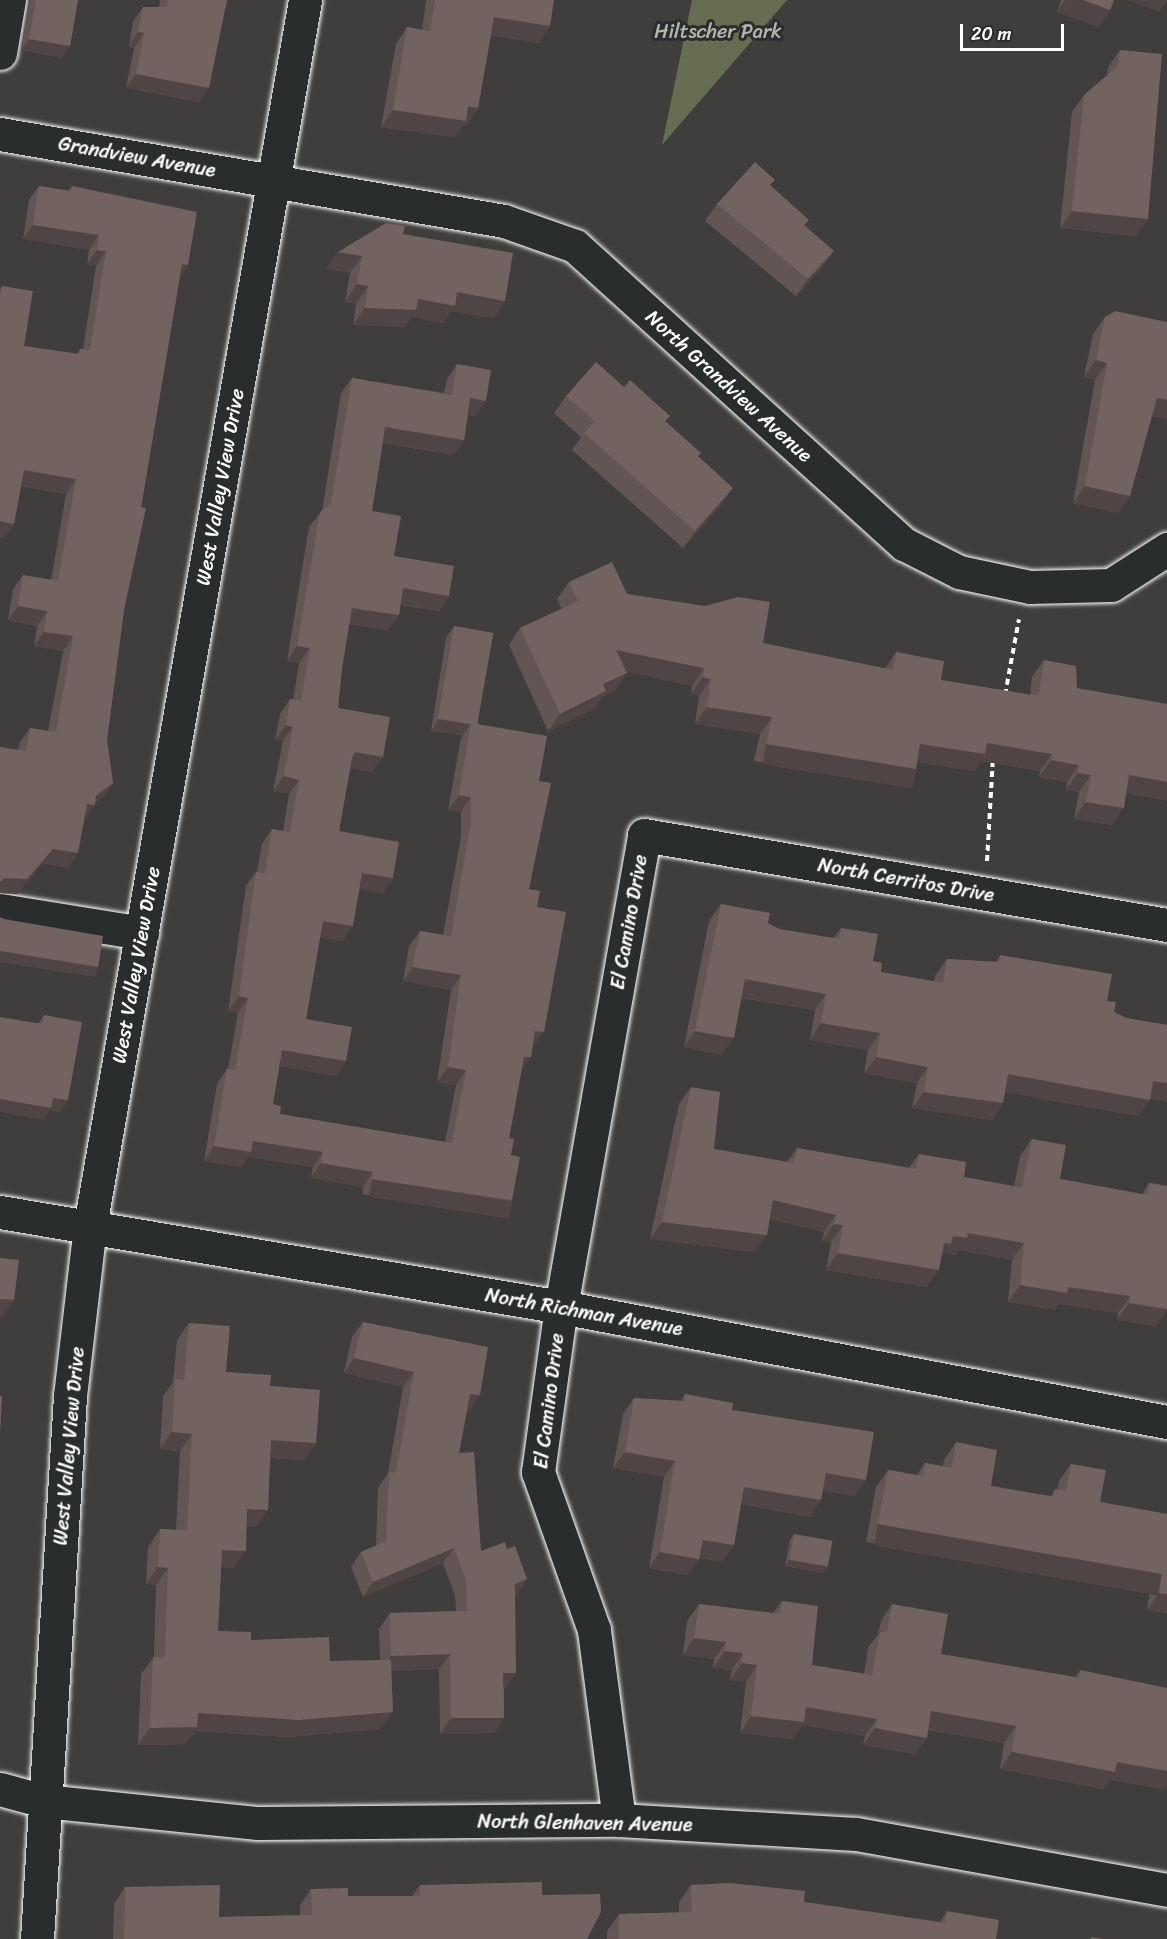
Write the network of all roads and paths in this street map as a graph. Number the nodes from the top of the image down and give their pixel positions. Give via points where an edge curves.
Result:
1 (9, 0) edge
2 (305, 0) edge
3 (0, 53) edge
4 (0, 134) edge
5 (273, 181) junction
6 (1167, 549) edge
7 (1030, 587) junction
8 (1004, 701) edge
9 (995, 747) edge
10 (644, 835) joint
11 (986, 894) junction
12 (0, 910) edge
13 (1167, 925) edge
14 (142, 933) junction
15 (0, 1212) edge
16 (90, 1226) junction
17 (561, 1307) junction
18 (1167, 1422) edge
19 (0, 1789) edge
20 (44, 1802) junction
21 (619, 1820) junction
22 (1167, 1890) edge
23 (37, 1939) edge

1 - 3 street
2 - 5 street, West Valley View Drive
4 - 5 street, Grandview Avenue
5 - 7 street, North Grandview Avenue via 504,221 575,246 904,544 959,572
5 - 14 street, West Valley View Drive
6 - 7 street, North Grandview Avenue via 1111,585
7 - 8 path
9 - 11 path via 987,793
10 - 11 street, North Cerritos Drive
10 - 17 street, El Camino Drive
11 - 13 street, North Cerritos Drive
12 - 14 street
14 - 16 street, West Valley View Drive
15 - 16 street, North Richman Avenue
16 - 17 street, North Richman Avenue
16 - 20 street, West Valley View Drive via 70,1396
17 - 18 street, North Richman Avenue
17 - 21 street, El Camino Drive via 538,1472 594,1630
19 - 20 street, North Glenhaven Avenue
20 - 21 street, North Glenhaven Avenue via 258,1823
20 - 23 street, West Valley View Drive
21 - 22 street, North Glenhaven Avenue via 856,1834

